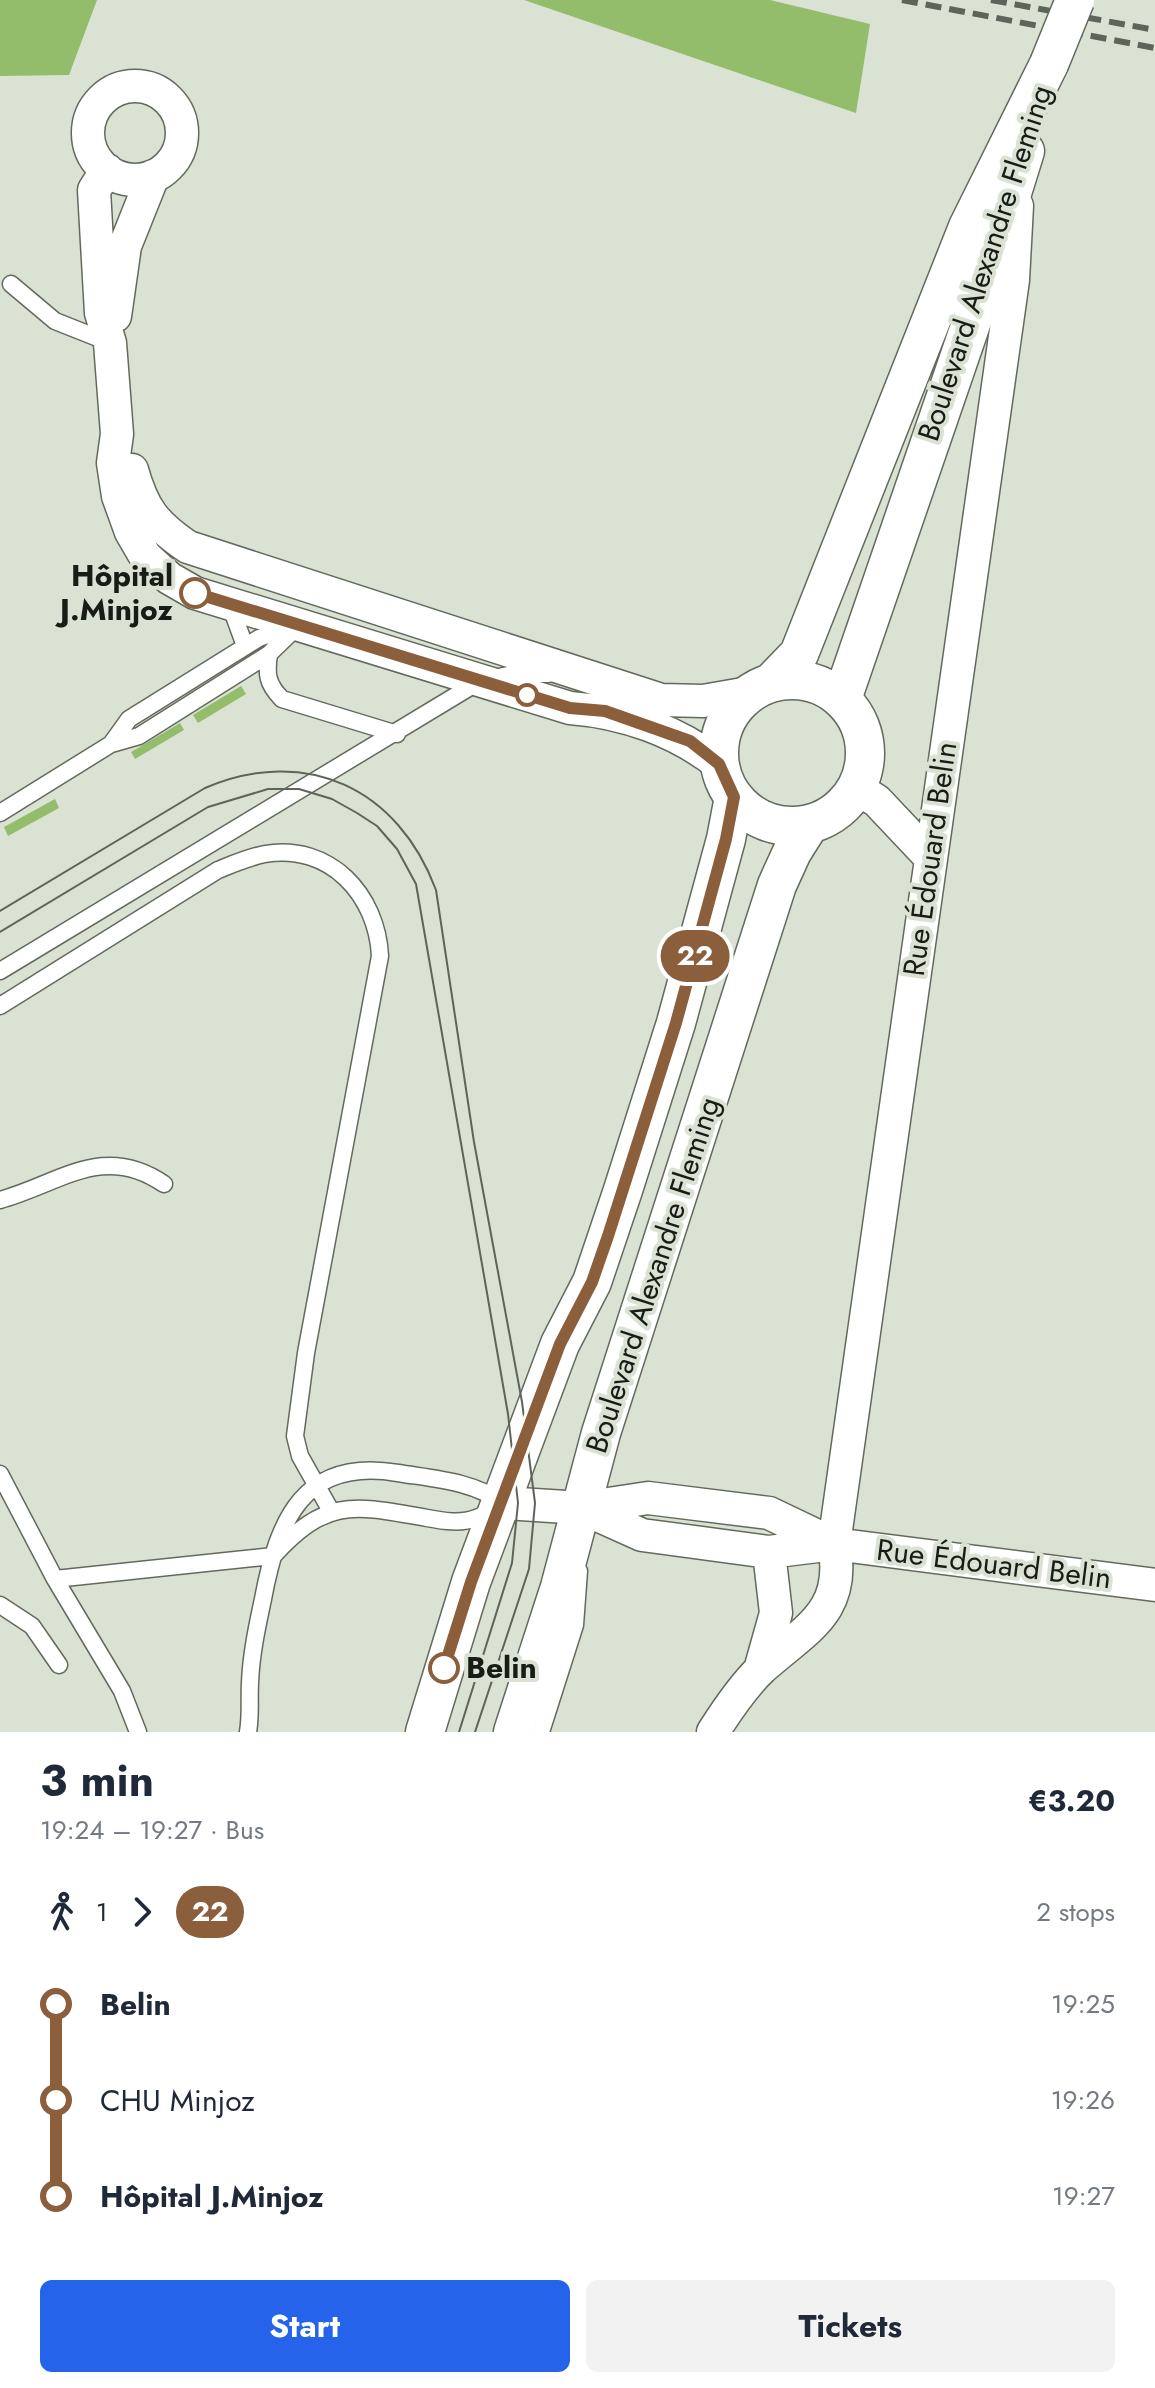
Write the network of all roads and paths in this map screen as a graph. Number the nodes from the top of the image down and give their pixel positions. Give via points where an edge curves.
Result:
1 (1075, 0) edge
2 (1049, 64) junction
3 (107, 170) junction
4 (1019, 174) junction
5 (153, 176) junction
6 (11, 284) dead end
7 (110, 343) junction
8 (117, 434) junction
9 (345, 598) junction
10 (230, 604) junction
11 (299, 625) junction
12 (245, 646) junction
13 (269, 654) junction
14 (578, 674) junction
15 (480, 681) junction
16 (760, 688) junction
17 (842, 699) junction
18 (397, 734) junction
19 (111, 744) junction
20 (726, 781) junction
21 (857, 788) junction
22 (0, 813) edge
23 (809, 825) junction
24 (197, 852) junction
25 (929, 856) junction
26 (180, 895) junction
27 (0, 971) edge
28 (0, 1006) edge
29 (164, 1184) dead end
30 (0, 1200) edge
31 (0, 1474) edge
32 (316, 1484) junction
33 (503, 1503) junction
34 (582, 1508) junction
35 (331, 1511) junction
36 (834, 1544) junction
37 (769, 1552) junction
38 (273, 1556) junction
39 (55, 1579) junction
40 (1155, 1585) edge
41 (0, 1605) edge
42 (59, 1665) dead end
43 (760, 1670) junction
44 (138, 1732) edge
45 (248, 1732) edge
46 (425, 1732) edge
47 (513, 1732) edge
48 (541, 1732) edge
49 (713, 1732) edge

1 - 2 street, bridge
2 - 4 street, Boulevard Alexandre Fleming
2 - 16 street, Boulevard Alexandre Fleming via 968,227 799,654
3 - 5 street via 137,180
3 - 5 street via 90,145 92,115 111,92 141,86 169,100 182,129 174,159
3 - 7 street via 94,190 101,313
4 - 17 street, Boulevard Alexandre Fleming
4 - 25 street, Rue Édouard Belin via 1013,280
5 - 7 street via 125,246
6 - 7 lane via 55,321
7 - 8 street
8 - 9 street via 141,501 161,528 188,547
8 - 10 street via 113,463 118,496 145,556 195,593
9 - 11 street
9 - 14 street
10 - 11 street
10 - 12 lane
11 - 12 lane
11 - 13 lane
11 - 15 street
12 - 19 lane via 129,719
13 - 18 lane via 266,674 282,699
13 - 19 lane via 139,736
14 - 15 lane via 513,674
14 - 16 street via 661,700 703,701
15 - 18 lane
15 - 20 street via 570,708 605,711 690,741
16 - 17 street via 797,679 821,685
16 - 20 street via 724,724
17 - 21 street via 857,718 865,741 865,765
18 - 24 lane
19 - 22 lane
20 - 23 street via 748,813 767,823
20 - 33 street, Boulevard Alexandre Fleming via 726,839 676,1023 592,1282 560,1344
21 - 23 street via 845,805
21 - 25 street via 877,801
23 - 34 street, Boulevard Alexandre Fleming via 777,885 601,1433
24 - 26 lane via 183,873
24 - 27 lane
25 - 36 street, Rue Édouard Belin
26 - 28 lane
26 - 32 lane via 247,858 308,855 351,881 379,931 380,956 297,1414 300,1456
29 - 30 lane via 145,1171 99,1166
31 - 39 lane
32 - 33 lane via 347,1473 382,1470 461,1483
32 - 35 lane
32 - 38 lane via 282,1526
33 - 34 street, Rue Édouard Belin
33 - 35 lane via 475,1519 447,1521 391,1510
33 - 46 street, Boulevard Alexandre Fleming via 471,1582
34 - 36 street, Rue Édouard Belin via 648,1498 769,1513
34 - 37 street via 642,1535
34 - 47 street, Boulevard Alexandre Fleming
34 - 48 lane via 575,1625
35 - 38 lane via 299,1528
36 - 37 street
36 - 40 street, Rue Édouard Belin
36 - 43 street, Rue Édouard Belin via 839,1572 822,1618
37 - 43 street, Rue Édouard Belin via 776,1613
38 - 39 lane
38 - 45 lane via 253,1649
39 - 44 lane via 122,1691
41 - 42 lane via 32,1626
43 - 49 street, Rue Édouard Belin

